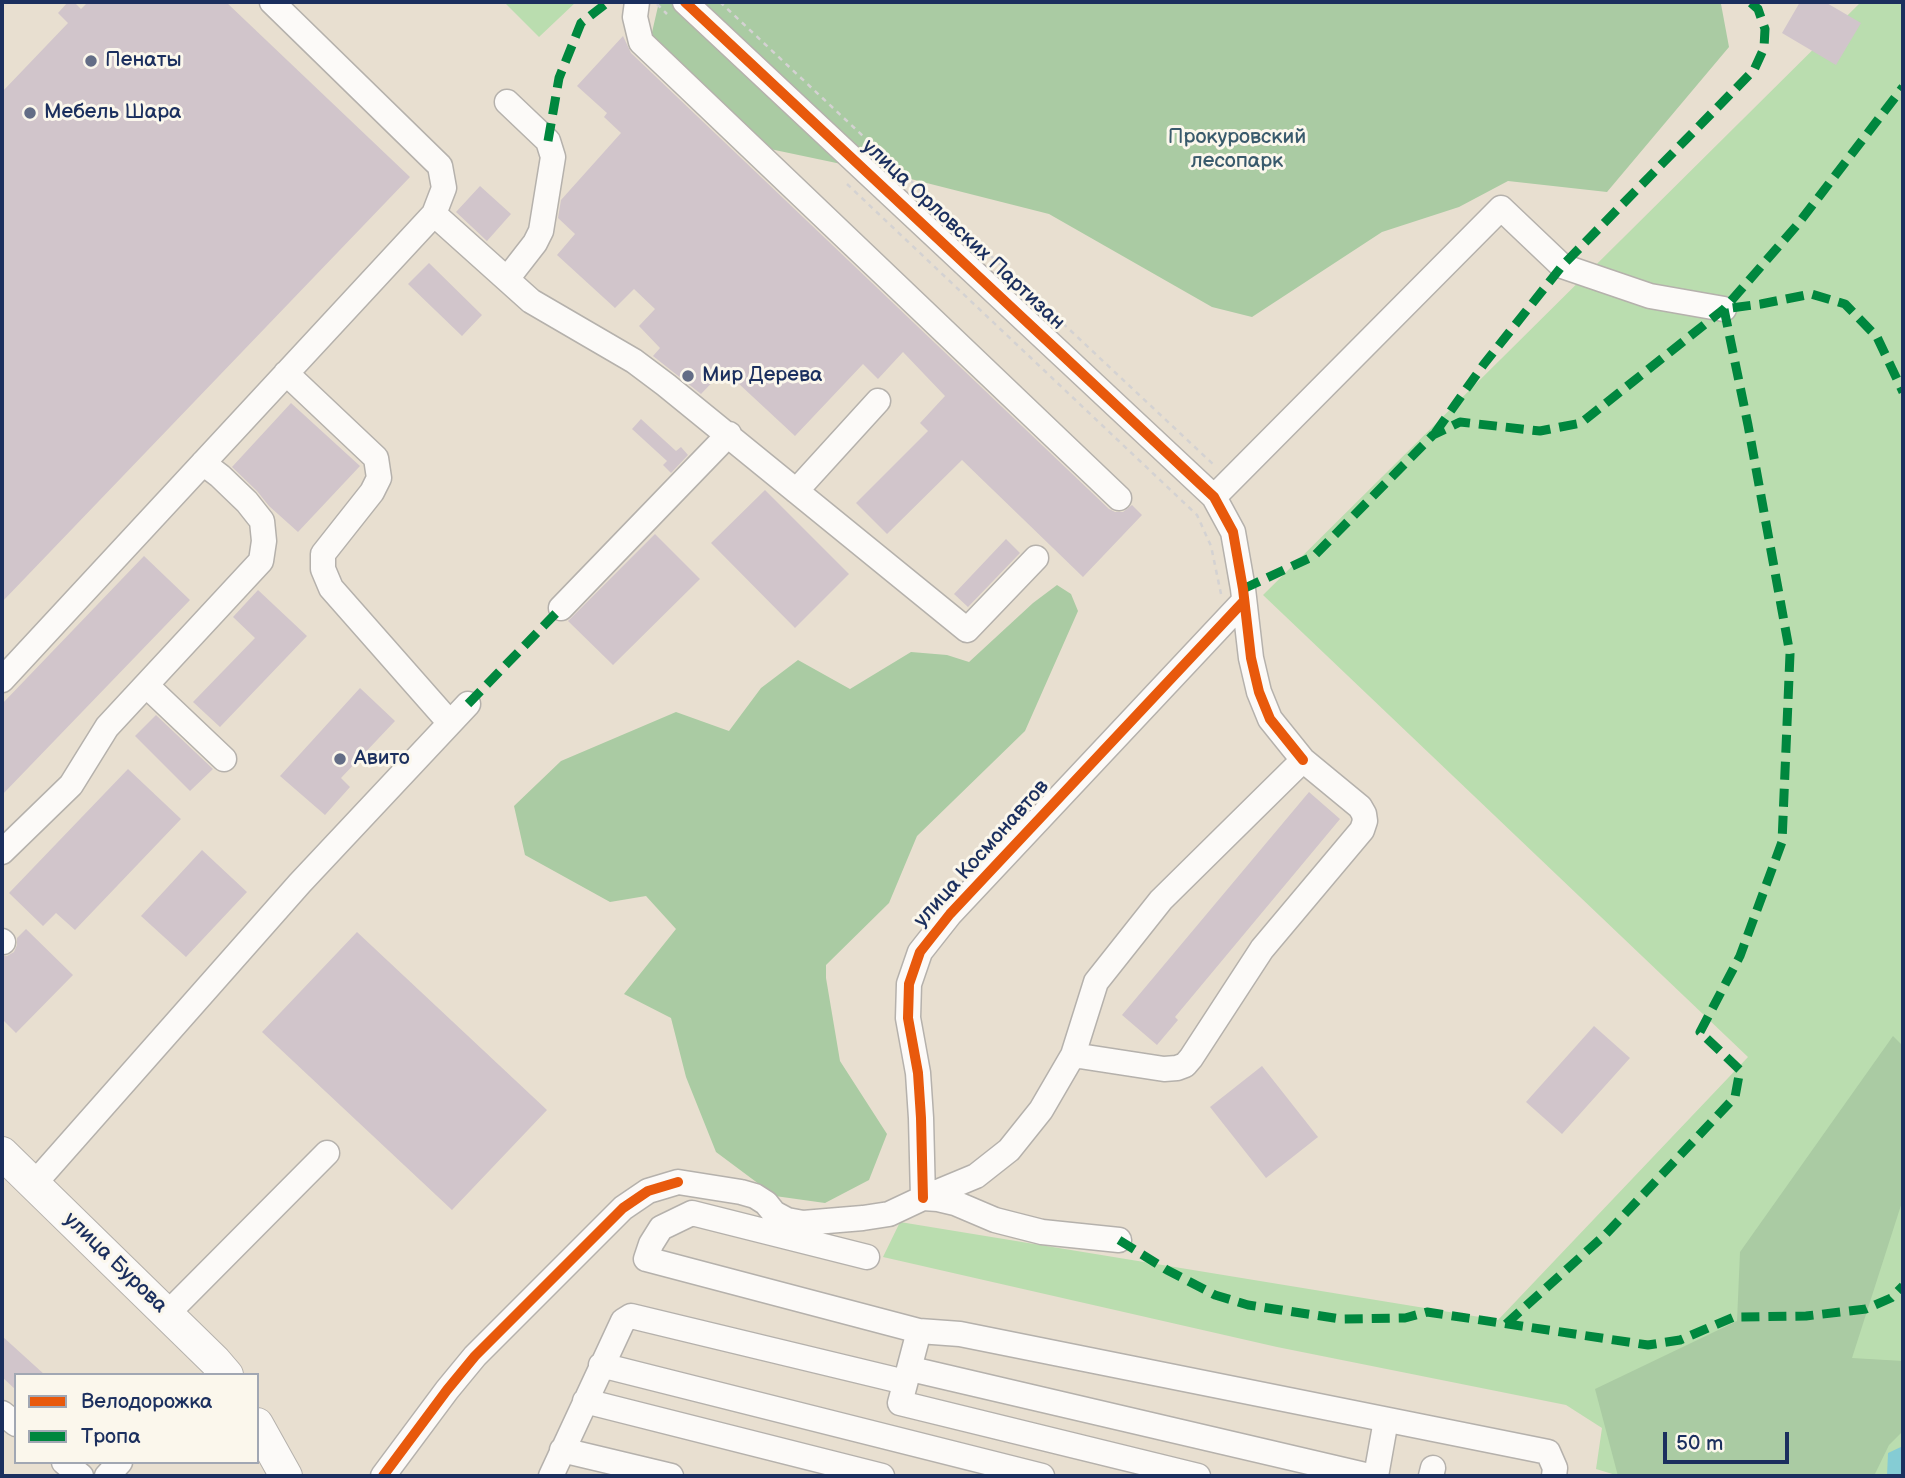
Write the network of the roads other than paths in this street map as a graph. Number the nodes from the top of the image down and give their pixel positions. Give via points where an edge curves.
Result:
1 (272, 2) edge
2 (636, 2) edge
3 (685, 2) edge
4 (507, 102) dead end
5 (434, 214) junction
6 (507, 279) junction
7 (1724, 309) dead end
8 (286, 373) junction
9 (878, 401) dead end
10 (729, 435) junction
11 (203, 463) junction
12 (1222, 489) junction
13 (796, 491) junction
14 (1119, 498) dead end
15 (1035, 558) dead end
16 (1243, 602) junction
17 (561, 608) dead end
18 (2, 680) edge
19 (146, 685) junction
20 (468, 704) dead end
21 (450, 723) junction
22 (224, 759) dead end
23 (1303, 760) junction
24 (2, 852) edge
25 (1073, 1055) junction
26 (327, 1153) dead end
27 (4, 1160) edge
28 (34, 1184) junction
29 (923, 1198) junction
30 (1119, 1240) dead end
31 (867, 1257) dead end
32 (167, 1314) junction
33 (919, 1331) junction
34 (601, 1365) junction
35 (214, 1370) edge
36 (905, 1385) junction
37 (584, 1401) junction
38 (1386, 1420) junction
39 (259, 1427) edge
40 (891, 1439) junction
41 (562, 1450) junction
42 (66, 1464) edge
43 (81, 1476) edge
44 (286, 1476) edge
45 (383, 1476) edge
46 (551, 1476) edge
47 (671, 1476) edge
48 (882, 1476) edge
49 (1042, 1476) edge
50 (1198, 1476) edge
51 (1370, 1476) edge
52 (1376, 1476) edge
53 (1554, 1476) edge

1 - 5 street via 440,166 444,188
2 - 14 street via 641,42
3 - 12 street, улица Орловских Партизан
4 - 6 street via 548,141 552,157 541,231
5 - 6 street
5 - 8 street
6 - 10 street via 531,301 634,361
7 - 12 street via 1650,296 1562,266 1502,208
8 - 11 street
8 - 21 street via 376,458 379,478 372,492 323,554 331,588
9 - 13 street
10 - 13 street
10 - 17 street
11 - 18 street
11 - 19 street via 262,521 261,561
12 - 16 street, улица Орловских Партизан
13 - 15 street via 967,631
16 - 23 street, улица Орловских Партизан via 1259,692 1270,719
16 - 29 street, улица Космонавтов via 950,914 920,952 909,984 908,1018 922,1118
19 - 22 street
19 - 24 street via 107,727 71,785
20 - 21 street
21 - 28 street via 300,883
23 - 25 street via 1161,900 1096,982
23 - 25 street, улица Орловских Партизан via 1360,807 1365,821 1362,830 1262,949 1191,1058 1185,1065 1164,1069
25 - 29 street via 1041,1110 1009,1150 976,1176
26 - 32 street
27 - 28 main road, улица Бурова
28 - 32 main road, улица Бурова
29 - 30 street via 955,1203 1042,1232
29 - 45 street via 888,1214 803,1223 786,1220 755,1196 741,1192 678,1182 648,1191 622,1208 475,1356
31 - 33 street via 692,1213 662,1228 646,1259
32 - 35 main road, улица Бурова
33 - 36 street
33 - 38 street via 960,1334
34 - 36 street via 623,1321 631,1317
34 - 37 street
34 - 40 street
36 - 40 street
36 - 50 street
36 - 51 street
37 - 41 street
37 - 48 street
38 - 52 street
38 - 53 street via 1548,1452
39 - 44 main road
40 - 49 street
41 - 46 street
41 - 47 street
42 - 43 street

